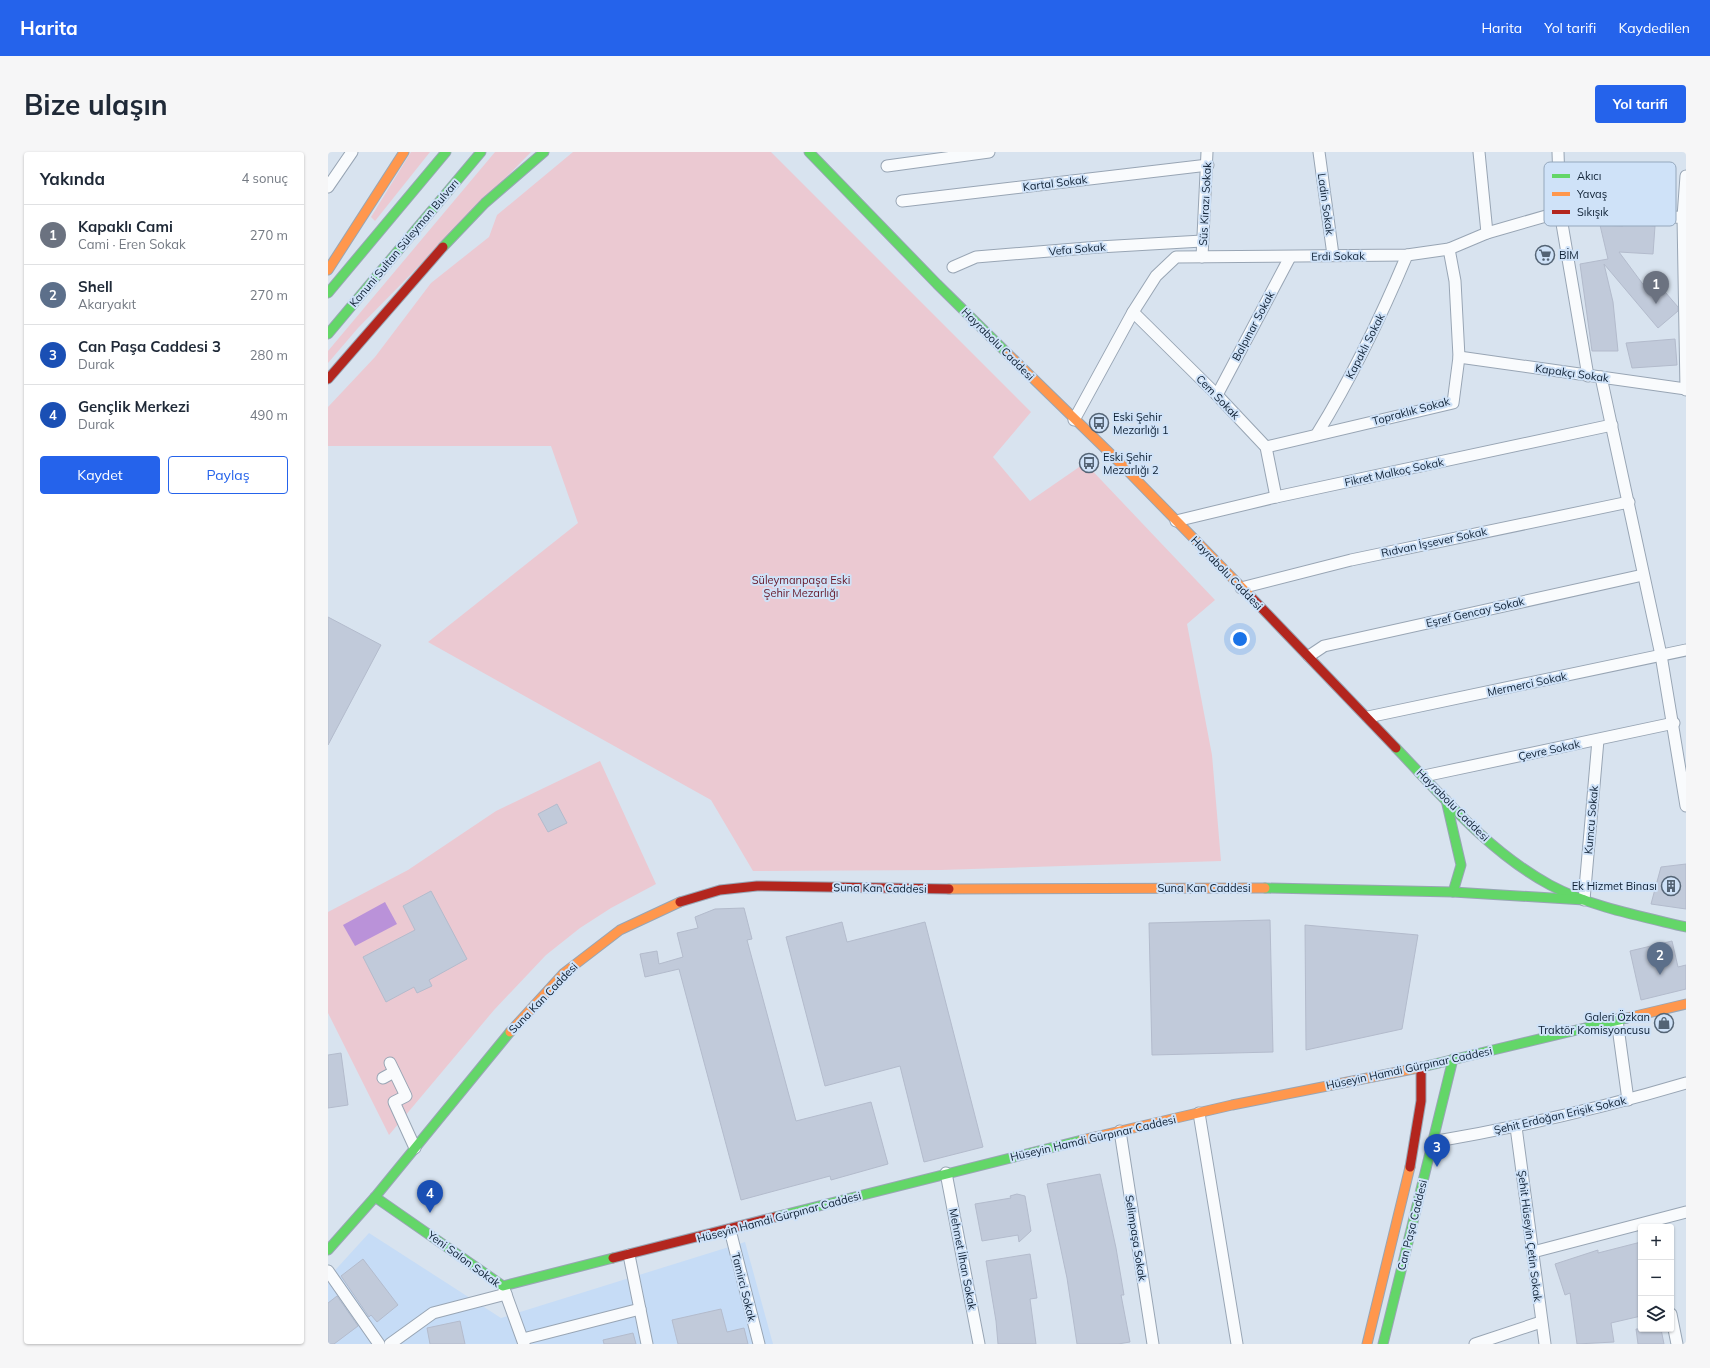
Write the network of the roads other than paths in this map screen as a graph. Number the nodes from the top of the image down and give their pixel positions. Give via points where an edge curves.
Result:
1 (352, 152) edge
2 (404, 152) edge
3 (446, 152) edge
4 (481, 152) edge
5 (544, 152) edge
6 (809, 152) edge
7 (989, 152) edge
8 (1207, 152) edge
9 (1319, 152) edge
10 (1479, 152) edge
11 (1558, 152) edge
12 (1558, 162) edge
13 (1208, 165) junction
14 (887, 166) dead end
15 (1686, 176) edge
16 (328, 187) edge
17 (902, 201) dead end
18 (1544, 217) edge
19 (1685, 217) edge
20 (1562, 226) edge
21 (1487, 233) junction
22 (1202, 241) junction
23 (1449, 249) junction
24 (1332, 255) junction
25 (1407, 255) junction
26 (1202, 257) junction
27 (1290, 257) junction
28 (954, 267) dead end
29 (328, 270) edge
30 (328, 293) edge
31 (1133, 312) junction
32 (328, 334) edge
33 (1459, 357) junction
34 (1588, 376) junction
35 (1601, 377) junction
36 (328, 379) edge
37 (1686, 389) edge
38 (1217, 395) junction
39 (1074, 420) junction
40 (1612, 425) junction
41 (1317, 434) junction
42 (1266, 447) junction
43 (1276, 497) junction
44 (1629, 502) junction
45 (1176, 520) junction
46 (1643, 575) junction
47 (1241, 588) junction
48 (1686, 650) edge
49 (1309, 656) junction
50 (1661, 656) junction
51 (1368, 717) junction
52 (1674, 723) junction
53 (1598, 740) junction
54 (1424, 776) junction
55 (1685, 799) edge
56 (1446, 800) junction
57 (1453, 892) junction
58 (1584, 900) junction
59 (1686, 927) edge
60 (1686, 1004) edge
61 (1617, 1020) junction
62 (1453, 1059) junction
63 (1422, 1067) junction
64 (383, 1078) dead end
65 (1686, 1083) edge
66 (1628, 1100) junction
67 (1199, 1113) junction
68 (1516, 1127) junction
69 (1120, 1131) junction
70 (1432, 1142) junction
71 (415, 1148) junction
72 (946, 1173) junction
73 (375, 1198) junction
74 (1686, 1212) edge
75 (1654, 1224) edge
76 (1638, 1228) edge
77 (730, 1230) junction
78 (328, 1250) edge
79 (1533, 1252) junction
80 (629, 1255) junction
81 (328, 1271) edge
82 (505, 1290) junction
83 (640, 1309) junction
84 (1541, 1322) junction
85 (1674, 1329) edge
86 (523, 1342) edge
87 (379, 1344) edge
88 (390, 1344) edge
89 (647, 1344) edge
90 (759, 1344) edge
91 (980, 1344) edge
92 (1152, 1344) edge
93 (1237, 1344) edge
94 (1367, 1344) edge
95 (1382, 1344) edge
96 (1475, 1344) edge
97 (1545, 1344) edge
98 (1677, 1344) edge

1 - 16 street
2 - 29 main road
3 - 30 main road
4 - 32 main road, Kanuni Sultan Süleyman Bulvarı
5 - 36 main road via 483,207 443,248
6 - 39 main road, Hayrabolu Caddesi
7 - 14 street
8 - 13 street, Süs Kirazı Sokak
9 - 24 street, Ladin Sokak
10 - 21 street
11 - 12 street
13 - 17 street, Kartal Sokak
13 - 22 street, Süs Kirazı Sokak
15 - 19 street
18 - 21 street, Erdi Sokak
19 - 37 street
20 - 34 street
21 - 23 street, Erdi Sokak
22 - 26 street, Süs Kirazı Sokak
22 - 28 street, Vefa Sokak via 976,257
23 - 25 street, Erdi Sokak
23 - 33 street, Topraklık Sokak via 1455,281
24 - 25 street, Erdi Sokak
24 - 27 street, Erdi Sokak
25 - 41 street, Kapaklı Sokak via 1385,306 1338,400
26 - 27 street, Erdi Sokak
26 - 31 street, Erdi Sokak via 1176,257 1156,276
27 - 38 street, Balpınar Sokak
31 - 38 street, Cem Sokak
31 - 39 street, Erdi Sokak
33 - 34 street, Kapakçı Sokak
33 - 41 street, Topraklık Sokak via 1453,403
34 - 35 street, Kapakçı Sokak
35 - 37 street, Kapakçı Sokak
35 - 40 street
38 - 42 street, Cem Sokak
39 - 45 main road, Hayrabolu Caddesi
40 - 43 street, Fikret Malkoç Sokak
40 - 44 street
41 - 42 street, Topraklık Sokak
42 - 43 street
43 - 45 street, Fikret Malkoç Sokak
44 - 46 street
44 - 47 street, Rıdvan İşsever Sokak via 1351,560
45 - 47 main road, Hayrabolu Caddesi
46 - 49 street, Eşref Gencay Sokak via 1324,646
46 - 50 street
47 - 49 main road, Hayrabolu Caddesi
48 - 50 street, Mermerci Sokak
49 - 51 main road, Hayrabolu Caddesi
50 - 51 street, Mermerci Sokak
50 - 52 street
51 - 54 main road, Hayrabolu Caddesi
52 - 53 street, Çevre Sokak
52 - 55 street
53 - 54 street, Çevre Sokak
53 - 58 street, Kumcu Sokak
54 - 56 main road, Hayrabolu Caddesi
56 - 57 main road via 1461,865
56 - 58 main road, Hayrabolu Caddesi via 1507,858 1550,885
57 - 58 main road, Suna Kan Caddesi
57 - 71 main road, Suna Kan Caddesi via 1255,888 940,889 800,886 757,886 720,890 688,899 620,930 564,973 516,1025
58 - 59 main road, Hayrabolu Caddesi
60 - 61 main road, Hüseyin Hamdi Gürpınar Caddesi
61 - 62 main road, Hüseyin Hamdi Gürpınar Caddesi
61 - 66 street
62 - 63 main road, Hüseyin Hamdi Gürpınar Caddesi
62 - 70 main road, Can Paşa Caddesi
63 - 67 main road, Hüseyin Hamdi Gürpınar Caddesi
63 - 94 main road, Can Paşa Caddesi via 1421,1101 1410,1167
64 - 71 street via 397,1073 406,1096 394,1102
65 - 66 street, Şehit Erdoğan Erişik Sokak
66 - 68 street, Şehit Erdoğan Erişik Sokak
67 - 69 main road, Hüseyin Hamdi Gürpınar Caddesi
67 - 93 street
68 - 70 street, Şehit Erdoğan Erişik Sokak
68 - 79 street, Şehit Hüseyin Çetin Sokak
69 - 72 main road, Hüseyin Hamdi Gürpınar Caddesi
69 - 92 street, Selimpaşa Sokak
70 - 95 main road, Can Paşa Caddesi
71 - 73 main road, Suna Kan Caddesi
72 - 77 main road, Hüseyin Hamdi Gürpınar Caddesi
72 - 91 street, Mehmet İlhan Sokak
73 - 78 main road, Suna Kan Caddesi
73 - 82 main road, Yeni Salon Sokak
74 - 75 street
76 - 79 street
77 - 80 main road, Hüseyin Hamdi Gürpınar Caddesi
77 - 90 street, Tamirci Sokak
79 - 84 street, Şehit Hüseyin Çetin Sokak
80 - 82 main road, Hüseyin Hamdi Gürpınar Caddesi
80 - 83 street
81 - 87 street
82 - 86 street, Yeni Salon Sokak
82 - 88 street via 433,1313
83 - 86 street
83 - 89 street
84 - 96 street
84 - 97 street, Şehit Hüseyin Çetin Sokak
85 - 98 street

